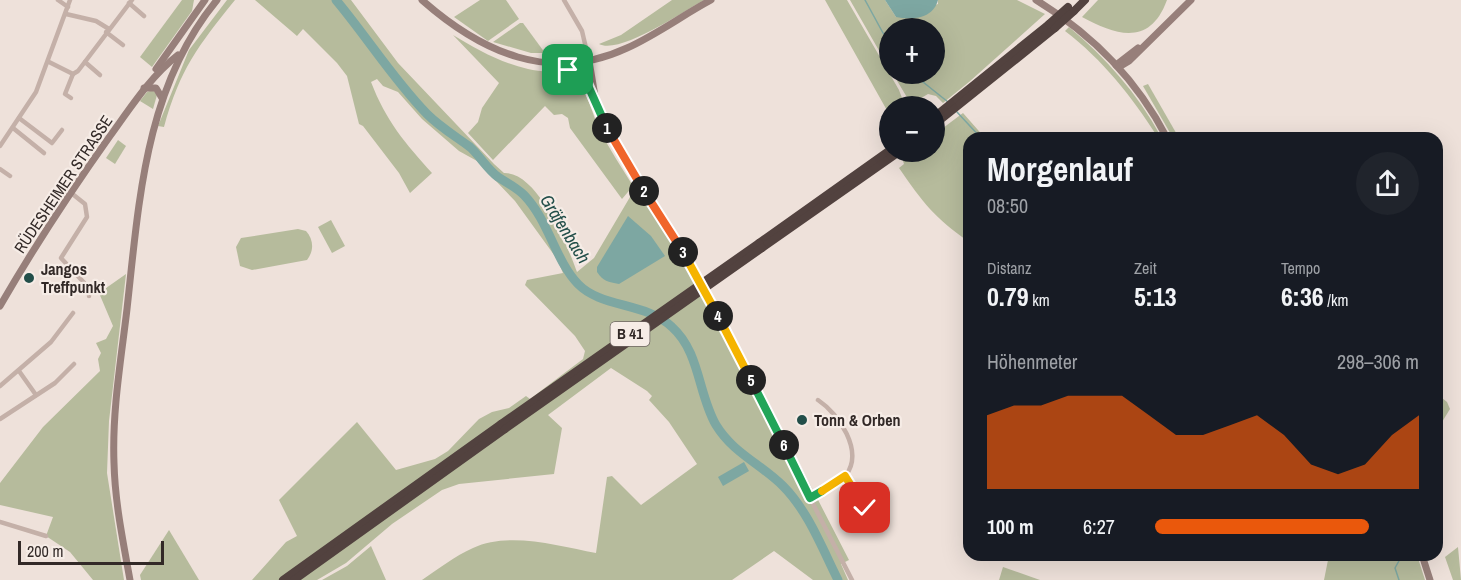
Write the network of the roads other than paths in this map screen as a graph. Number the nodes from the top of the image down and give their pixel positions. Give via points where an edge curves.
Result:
1 (58, 0) edge
2 (70, 0) edge
3 (198, 0) edge
4 (205, 0) edge
5 (217, 0) edge
6 (422, 0) edge
7 (564, 0) edge
8 (711, 0) edge
9 (1036, 0) edge
10 (1075, 0) edge
11 (1085, 0) edge
12 (1190, 0) edge
13 (130, 2) edge
14 (68, 7) junction
15 (1071, 9) junction
16 (196, 10) junction
17 (66, 14) junction
18 (144, 16) dead end
19 (108, 30) junction
20 (1146, 42) junction
21 (123, 45) dead end
22 (180, 53) junction
23 (1134, 56) junction
24 (585, 61) junction
25 (49, 62) junction
26 (86, 62) junction
27 (552, 63) junction
28 (1117, 66) junction
29 (73, 74) junction
30 (100, 75) dead end
31 (151, 80) junction
32 (586, 81) junction
33 (1132, 83) junction
34 (144, 88) junction
35 (71, 98) dead end
36 (162, 98) junction
37 (945, 113) edge
38 (600, 115) junction
39 (19, 118) junction
40 (13, 128) junction
41 (62, 130) dead end
42 (1163, 132) edge
43 (0, 146) edge
44 (44, 153) dead end
45 (879, 158) edge
46 (884, 162) edge
47 (0, 169) edge
48 (10, 176) dead end
49 (70, 192) junction
50 (760, 246) junction
51 (89, 296) dead end
52 (0, 306) edge
53 (72, 313) dead end
54 (74, 364) dead end
55 (19, 371) junction
56 (0, 386) edge
57 (36, 395) junction
58 (819, 400) dead end
59 (0, 419) edge
60 (503, 426) junction
61 (845, 476) junction
62 (810, 498) junction
63 (865, 508) dead end
64 (0, 522) edge
65 (46, 536) dead end
66 (1424, 561) edge
67 (130, 580) edge
68 (282, 580) edge
69 (294, 580) edge
70 (852, 580) edge
71 (1430, 580) edge

1 - 14 street
2 - 14 street
3 - 16 street
4 - 16 main road, RÜDESHEIMER STRASSE
5 - 22 main road
6 - 27 main road via 462,33 503,54
7 - 24 street via 582,31
8 - 24 main road via 628,48
9 - 28 main road via 1086,35
10 - 15 highway
11 - 15 highway
12 - 20 main road
13 - 18 street
13 - 19 street
14 - 17 street
15 - 37 highway, bridge
16 - 31 main road, RÜDESHEIMER STRASSE
17 - 19 street via 96,21
17 - 25 street
19 - 21 street
19 - 26 street
20 - 23 main road
20 - 28 main road
22 - 31 main road, RÜDESHEIMER STRASSE
22 - 36 main road
23 - 28 main road
23 - 33 main road
24 - 27 main road
24 - 32 main road
24 - 38 main road
25 - 29 street
25 - 39 street
26 - 29 street
26 - 30 street
27 - 32 main road
28 - 33 main road
29 - 35 street via 66,94
31 - 34 main road, RÜDESHEIMER STRASSE
32 - 38 main road
33 - 42 main road
34 - 36 main road via 156,88
34 - 49 main road, RÜDESHEIMER STRASSE
36 - 67 main road via 148,148 114,423 116,495
38 - 62 main road via 711,303
39 - 40 street
39 - 41 street via 52,142
40 - 43 street
40 - 44 street
45 - 50 highway, B 41
46 - 50 highway, B 41
47 - 48 street
49 - 51 street via 85,204 87,217 61,258 89,288
49 - 52 main road, RÜDESHEIMER STRASSE
50 - 60 highway, B 41, bridge
53 - 55 street via 51,342
54 - 57 street
55 - 56 street
55 - 57 street
57 - 59 street
58 - 61 street via 829,407 851,443 853,458
60 - 68 highway, B 41
60 - 69 highway, B 41
61 - 62 street
61 - 63 street
62 - 70 street
64 - 65 street
66 - 71 main road

